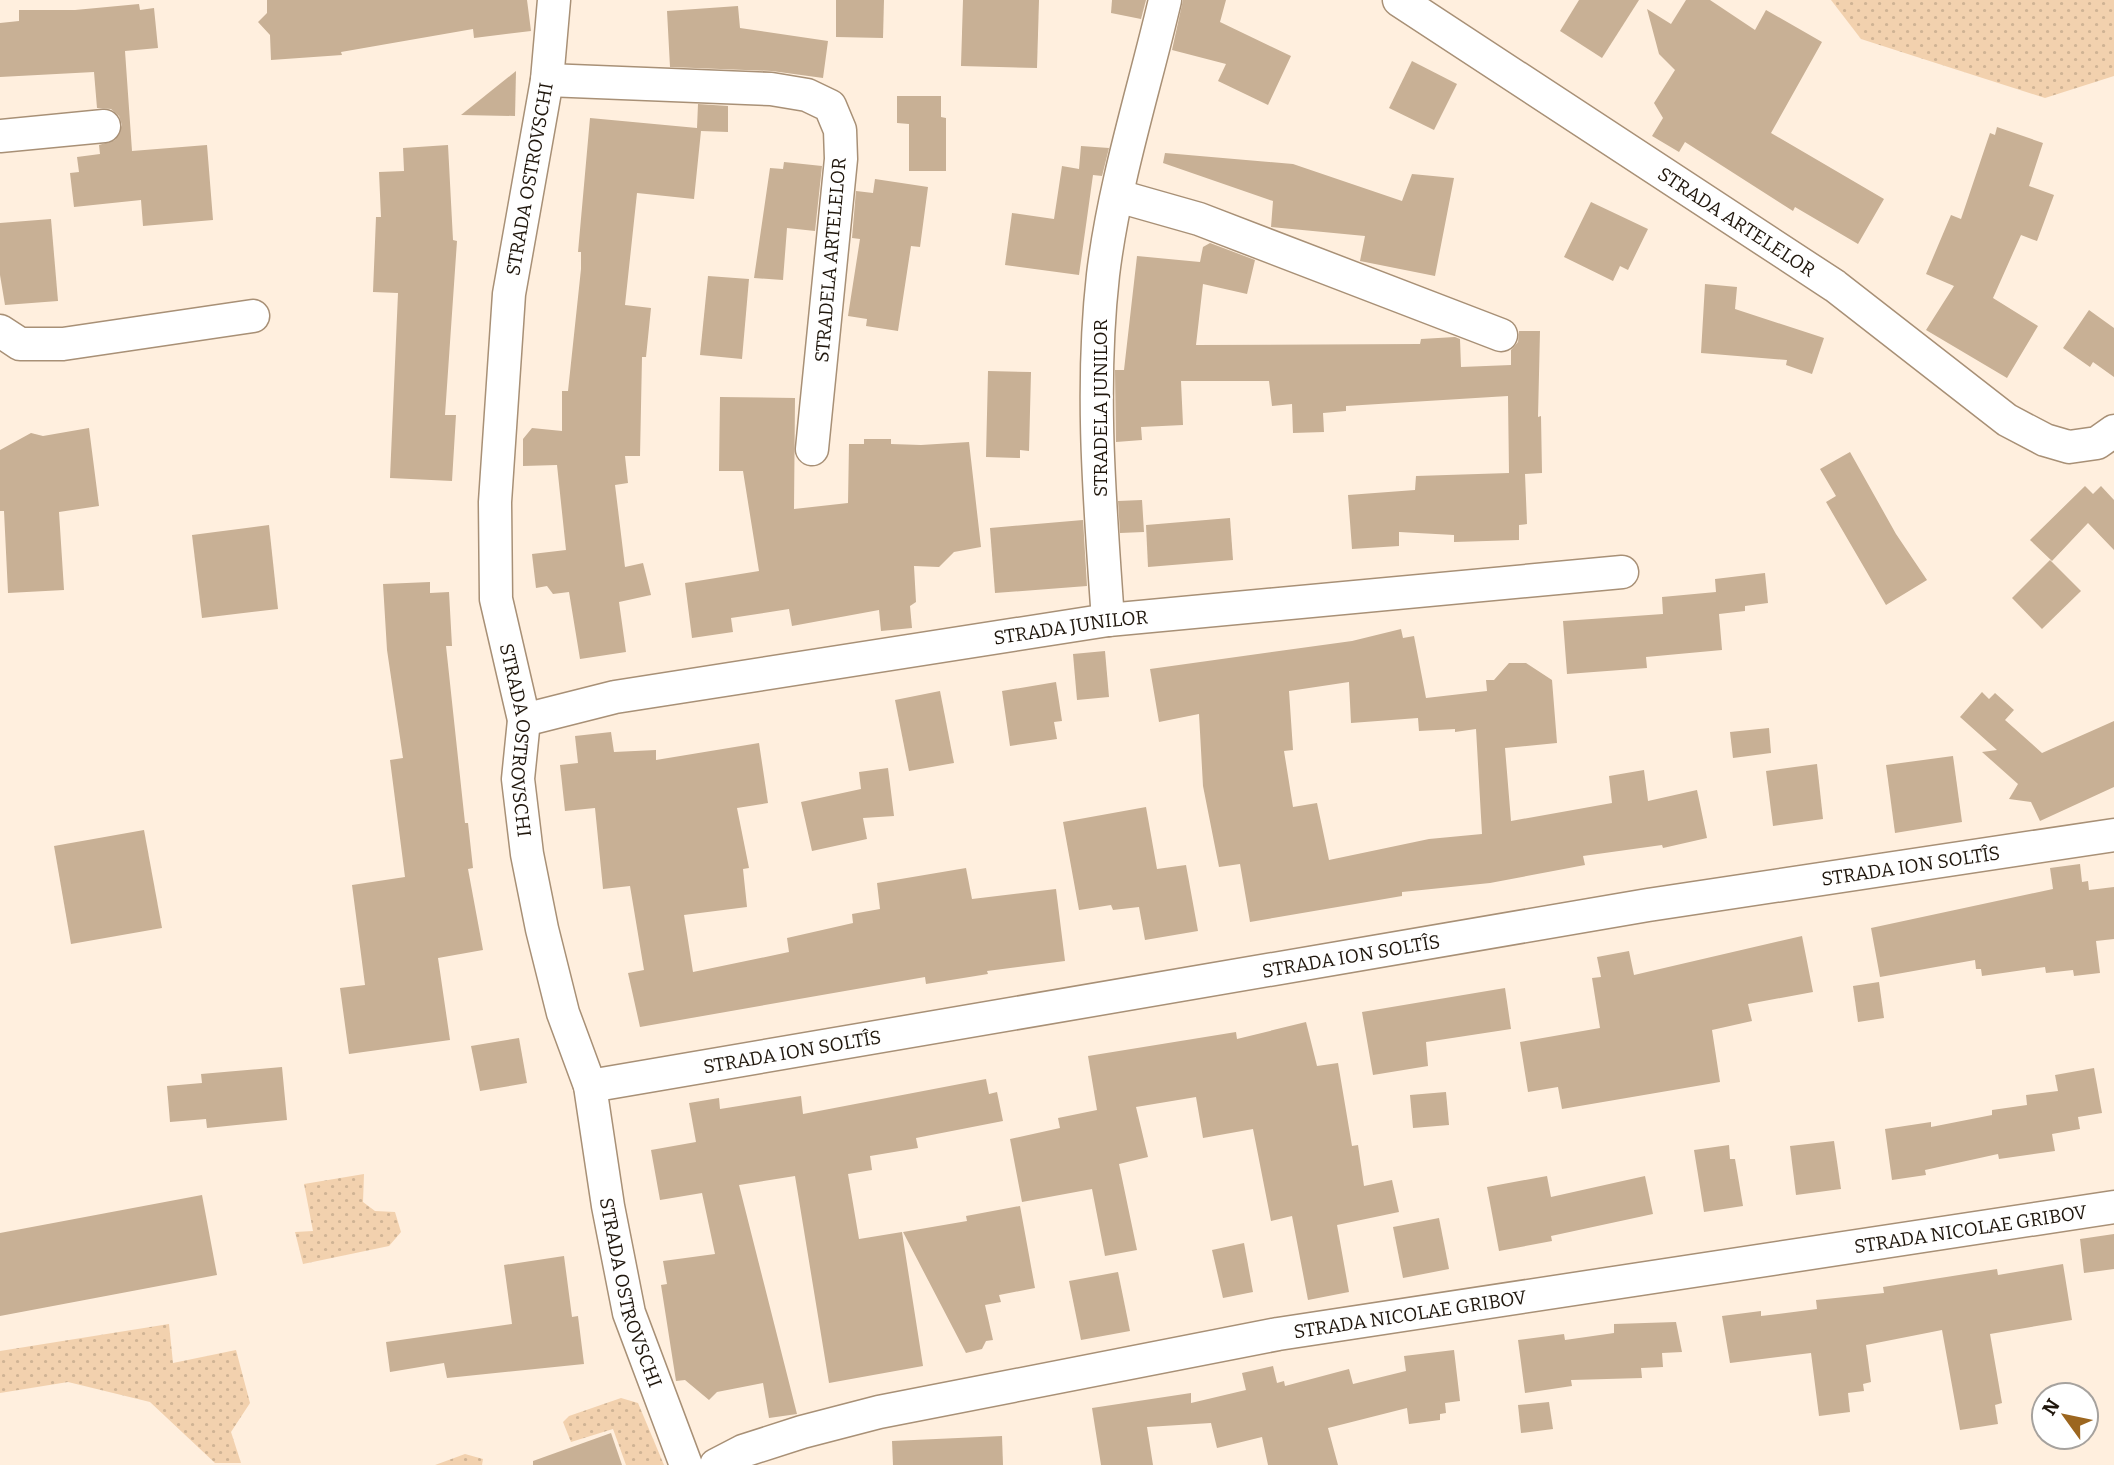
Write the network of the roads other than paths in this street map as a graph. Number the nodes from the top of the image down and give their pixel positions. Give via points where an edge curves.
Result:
1 (554, 0) edge
2 (1165, 0) edge
3 (1399, 0) edge
4 (547, 79) junction
5 (104, 126) dead end
6 (0, 136) edge
7 (1118, 196) junction
8 (253, 316) dead end
9 (0, 331) edge
10 (1501, 335) dead end
11 (2114, 430) edge
12 (812, 449) dead end
13 (1622, 572) dead end
14 (1108, 620) junction
15 (524, 720) junction
16 (2114, 835) edge
17 (590, 1086) junction
18 (2114, 1207) edge
19 (686, 1465) edge
20 (716, 1465) edge

1 - 4 street, STRADA OSTROVSCHI
2 - 7 street, STRADELA JUNILOR
3 - 11 street, STRADA ARTELELOR via 1835,286 2007,420 2069,447 2097,443
4 - 12 street, STRADELA ARTELELOR via 771,89 807,94 830,106 840,130 841,159
4 - 15 street, STRADA OSTROVSCHI via 509,294 495,502 496,599
5 - 6 street
7 - 10 street via 1199,219
7 - 14 street, STRADELA JUNILOR via 1103,274 1098,350 1097,464
8 - 9 street via 63,344 20,344
13 - 14 street, STRADA JUNILOR
14 - 15 street, STRADA JUNILOR via 615,697
15 - 17 street, STRADA OSTROVSCHI via 518,779 527,854 563,1013
16 - 17 street, STRADA ION SOLTÎS via 1648,905
17 - 19 street, STRADA OSTROVSCHI via 629,1313
18 - 20 street, STRADA NICOLAE GRIBOV via 1264,1336 879,1412 743,1451

